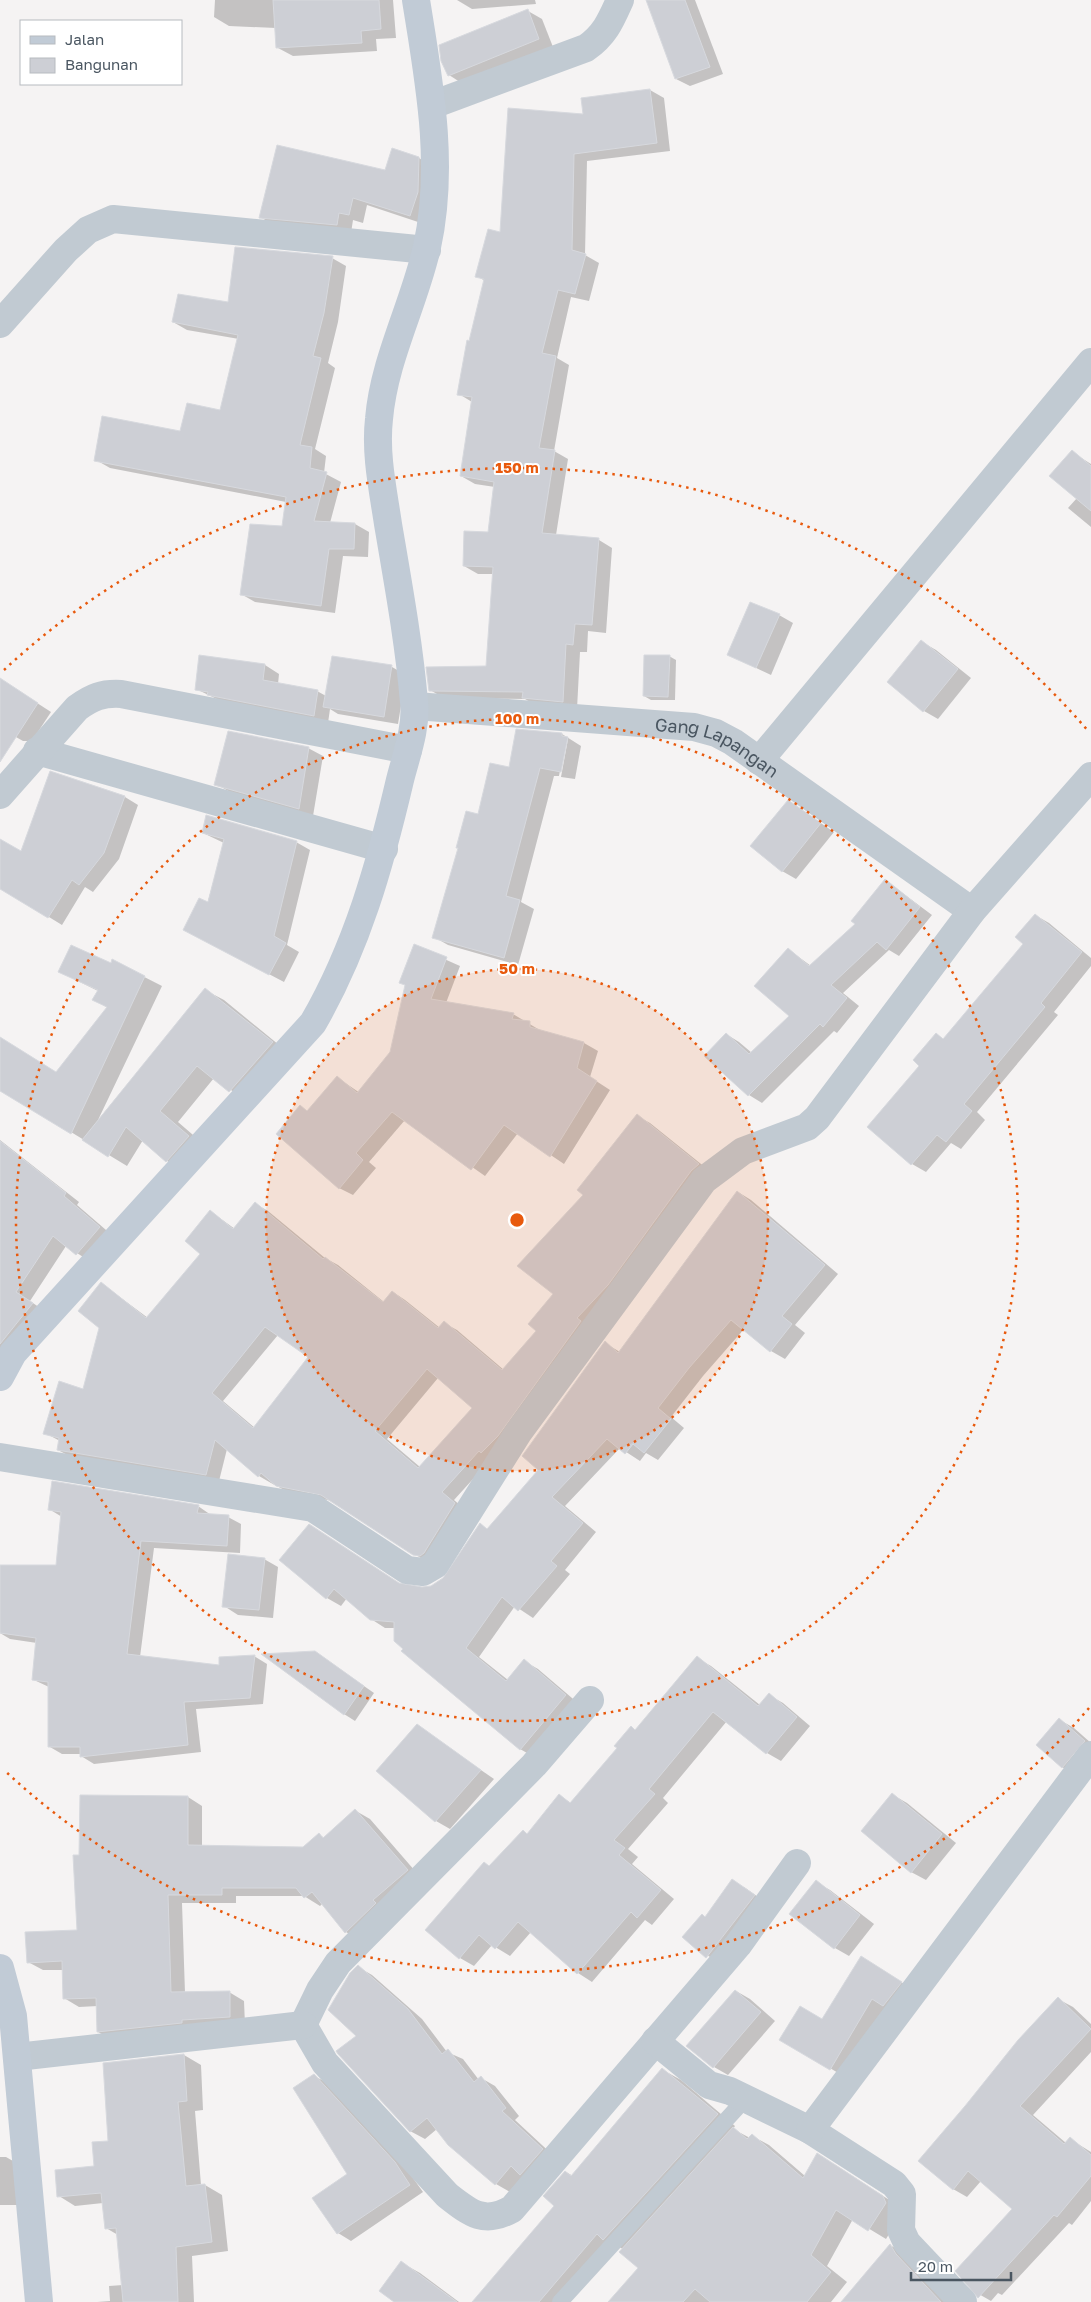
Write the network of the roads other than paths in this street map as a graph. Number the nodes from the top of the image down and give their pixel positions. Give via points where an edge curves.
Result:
1 (416, 0) edge
2 (620, 0) edge
3 (432, 105) junction
4 (427, 250) junction
5 (0, 324) edge
6 (1091, 362) edge
7 (415, 706) junction
8 (408, 750) junction
9 (37, 751) junction
10 (759, 761) junction
11 (1091, 776) edge
12 (0, 795) edge
13 (384, 849) junction
14 (972, 911) junction
15 (0, 1377) edge
16 (0, 1457) edge
17 (590, 1700) dead end
18 (1091, 1755) edge
19 (798, 1864) dead end
20 (0, 1968) edge
21 (6, 2017) edge
22 (303, 2025) junction
23 (656, 2041) junction
24 (17, 2058) junction
25 (737, 2108) dead end
26 (810, 2130) junction
27 (39, 2302) edge
28 (560, 2302) edge
29 (963, 2302) edge

1 - 3 main road
2 - 3 street via 608,28 586,48
3 - 4 main road via 436,194
4 - 5 street via 113,219 88,230 66,250
4 - 7 main road via 393,351 378,419 380,472
6 - 10 street
7 - 8 main road
7 - 10 street, Gang Lapangan via 694,727 724,738
8 - 9 street via 106,693 90,698 77,708
8 - 13 main road
9 - 12 street
9 - 13 street
10 - 14 street, Gang Lapangan
11 - 14 street
13 - 15 main road via 350,951 335,985 312,1023 13,1353
14 - 16 street via 817,1118 807,1127 743,1151 704,1180 518,1433 435,1565 423,1572 407,1570 313,1508
17 - 22 street via 534,1765 338,1963
18 - 26 street
19 - 23 street via 738,1945
20 - 21 main road
21 - 24 main road
22 - 23 street via 325,2063 447,2195 468,2211 489,2218 501,2216 512,2209
22 - 24 street
23 - 26 street via 709,2085 730,2091
24 - 27 main road
25 - 28 lane
26 - 29 street via 894,2184 902,2194 901,2230 907,2243

